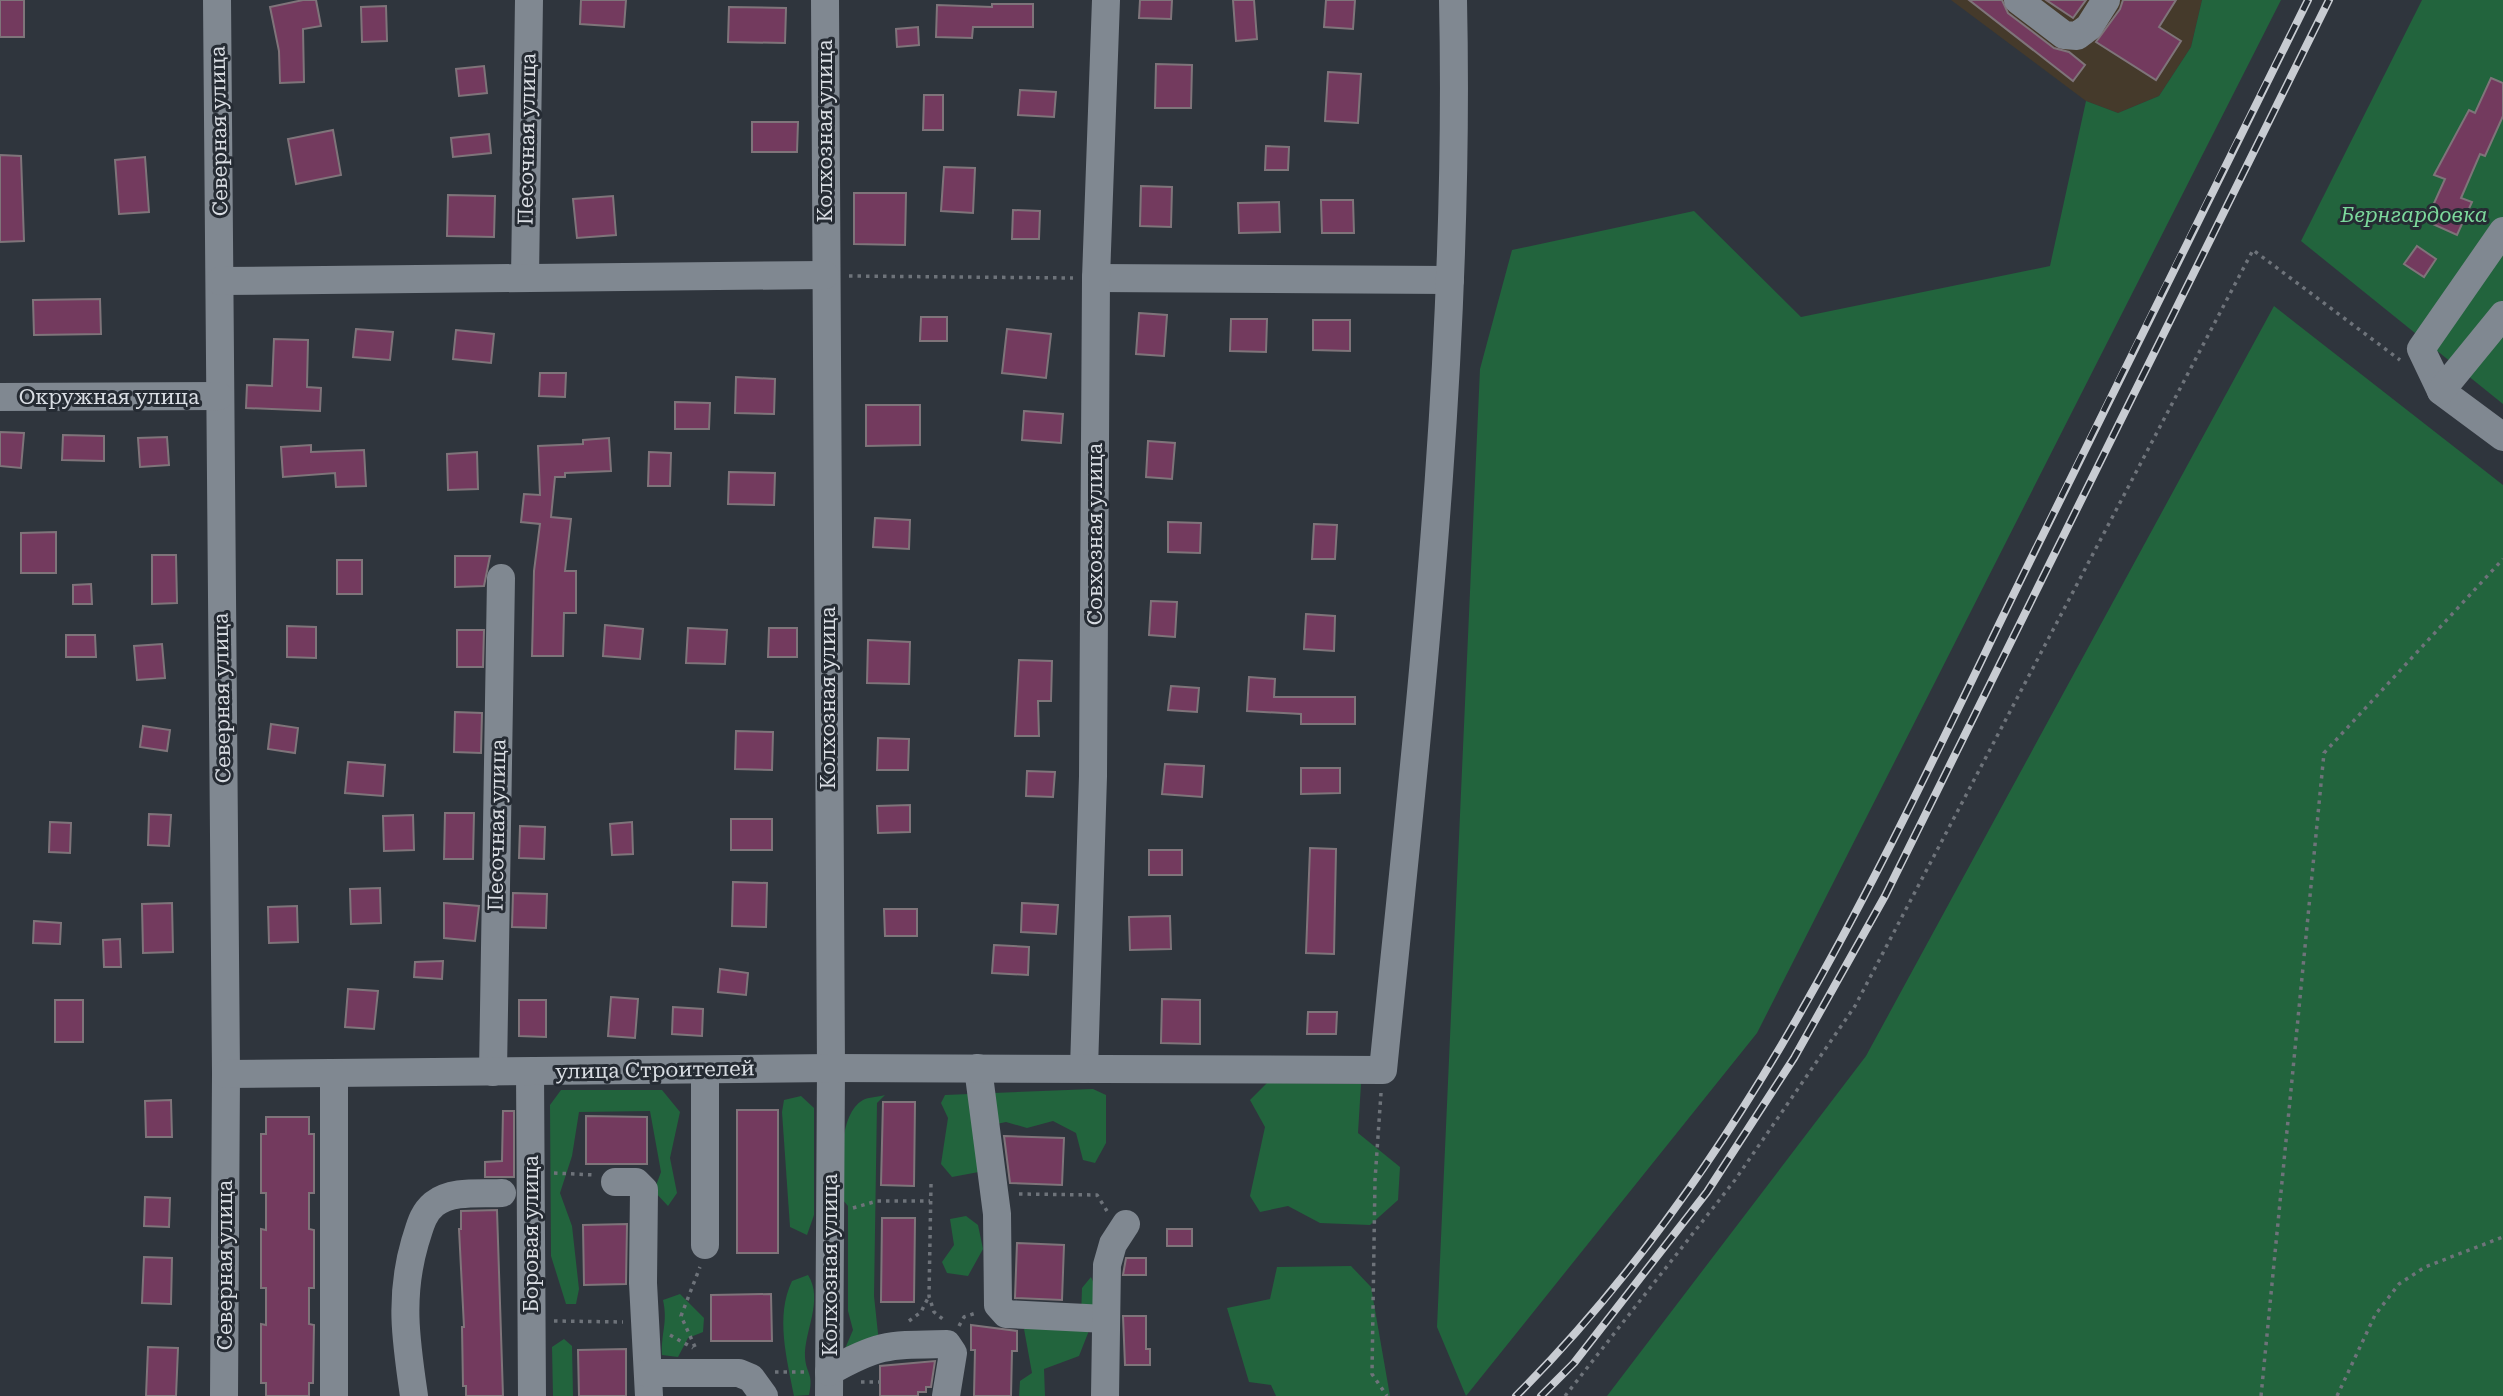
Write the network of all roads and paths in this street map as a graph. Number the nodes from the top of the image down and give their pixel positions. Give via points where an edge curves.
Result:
1 (217, 0) edge
2 (529, 0) edge
3 (825, 0) edge
4 (1106, 0) edge
5 (1453, 0) edge
6 (2106, 0) edge
7 (2026, 2) edge
8 (2503, 231) edge
9 (825, 275) junction
10 (525, 278) junction
11 (1096, 278) junction
12 (1450, 280) junction
13 (220, 281) junction
14 (2503, 316) edge
15 (2408, 366) dead end
16 (2441, 391) junction
17 (219, 396) junction
18 (0, 397) edge
19 (2503, 437) edge
20 (2503, 559) edge
21 (501, 578) dead end
22 (831, 1068) junction
23 (978, 1068) junction
24 (1084, 1069) junction
25 (705, 1070) junction
26 (1383, 1070) junction
27 (493, 1072) junction
28 (530, 1072) junction
29 (334, 1073) junction
30 (226, 1074) junction
31 (531, 1171) junction
32 (615, 1182) joint
33 (931, 1184) dead end
34 (502, 1193) dead end
35 (995, 1194) junction
36 (930, 1201) junction
37 (1117, 1218) joint
38 (830, 1221) junction
39 (2503, 1237) edge
40 (705, 1245) joint
41 (1006, 1314) junction
42 (1106, 1319) junction
43 (532, 1321) junction
44 (648, 1322) junction
45 (959, 1324) junction
46 (954, 1353) junction
47 (739, 1373) junction
48 (829, 1384) edge
49 (648, 1385) edge
50 (224, 1396) edge
51 (334, 1396) edge
52 (414, 1396) edge
53 (532, 1396) edge
54 (764, 1396) edge
55 (946, 1396) edge
56 (1105, 1396) edge
57 (1387, 1396) edge
58 (1565, 1396) edge
59 (2261, 1396) edge
60 (2337, 1396) edge

1 - 13 street, Северная улица
2 - 10 street, Песочная улица
3 - 9 street, Колхозная улица
4 - 11 street, Совхозная улица
5 - 12 street via 1456,128
6 - 7 street via 2089,27 2077,36 2064,35
8 - 16 street via 2421,349
9 - 10 street
9 - 11 path
9 - 22 street, Колхозная улица
10 - 13 street
11 - 12 street
11 - 24 street, Совхозная улица via 1093,776
12 - 26 street via 1432,594
13 - 17 street, Северная улица
14 - 16 street
15 - 58 path via 2253,250 1855,1006 1735,1180
16 - 19 street
17 - 18 street, Окружная улица
17 - 30 street, Северная улица
20 - 59 path via 2324,753
21 - 27 street, Песочная улица
22 - 23 street, улица Строителей
22 - 25 street, улица Строителей
22 - 38 street, Колхозная улица
23 - 24 street, улица Строителей
23 - 35 street
24 - 26 street, улица Строителей
25 - 28 street, улица Строителей
25 - 40 street
26 - 57 path via 1375,1180 1372,1374
27 - 28 street, улица Строителей
27 - 29 street, улица Строителей
28 - 31 street, Боровая улица
29 - 30 street, улица Строителей
29 - 51 street
30 - 50 street, Северная улица
31 - 32 path via 600,1176
31 - 43 street, Боровая улица
32 - 44 street via 636,1182 644,1190 643,1283
33 - 36 path
34 - 52 street via 453,1195 435,1203 423,1216 405,1276 404,1324
35 - 37 path via 1097,1195 1104,1209
35 - 41 street via 998,1305
36 - 38 path via 877,1201 844,1211
36 - 45 path via 929,1296 934,1312
37 - 42 street via 1107,1265
38 - 48 street, Колхозная улица
39 - 60 path via 2425,1268 2399,1284 2375,1315
40 - 44 path via 681,1316 696,1349
41 - 42 street
41 - 45 path via 973,1313
42 - 56 street
43 - 44 path
43 - 53 street, Боровая улица
44 - 49 street
45 - 46 path
46 - 48 street via 947,1344 886,1345 866,1351
46 - 55 street
47 - 48 path
47 - 49 street
47 - 54 street via 751,1378

